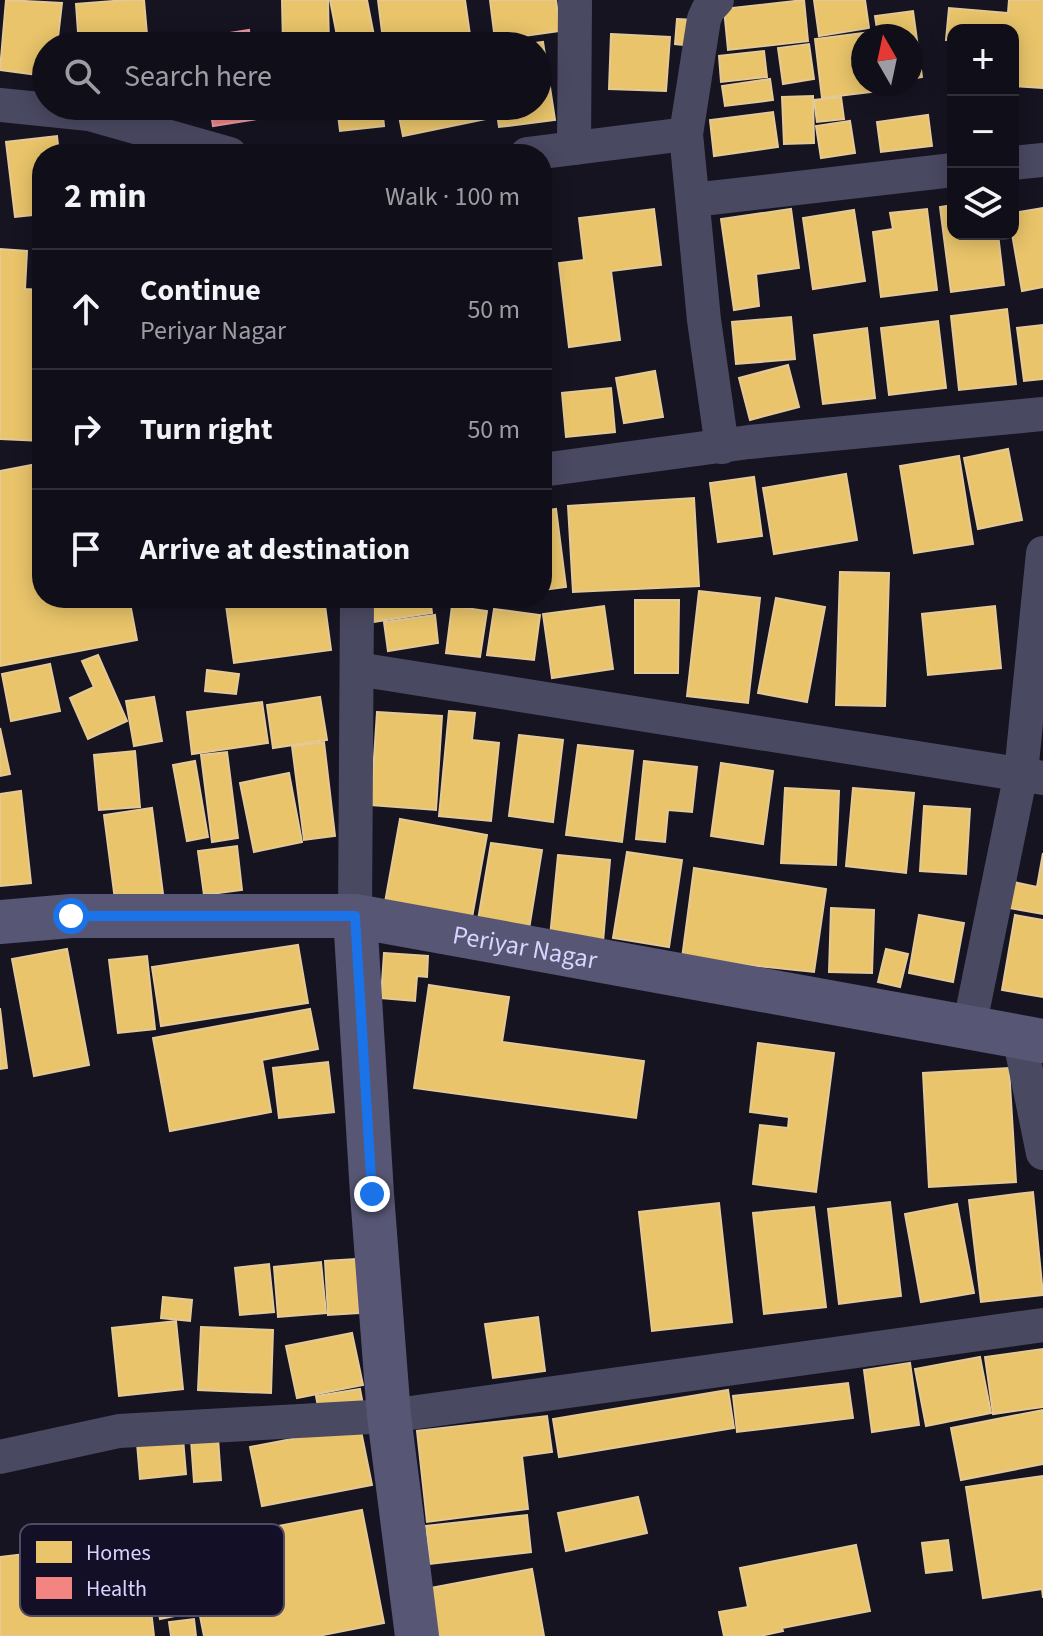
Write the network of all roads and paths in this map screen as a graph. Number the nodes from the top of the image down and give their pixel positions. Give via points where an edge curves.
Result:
1 (575, 0) edge
2 (717, 0) edge
3 (0, 105) edge
4 (32, 108) edge
5 (110, 120) edge
6 (686, 134) junction
7 (195, 144) edge
8 (574, 148) junction
9 (552, 151) edge
10 (1043, 160) edge
11 (1019, 162) edge
12 (947, 171) edge
13 (693, 200) junction
14 (1042, 422) edge
15 (722, 447) junction
16 (552, 469) edge
17 (1043, 553) edge
18 (357, 608) edge
19 (357, 669) junction
20 (1032, 775) edge
21 (355, 916) junction
22 (0, 922) edge
23 (969, 1028) junction
24 (1031, 1039) edge
25 (1043, 1153) edge
26 (1043, 1325) edge
27 (389, 1416) junction
28 (0, 1457) edge
29 (417, 1636) edge

1 - 8 street
2 - 6 street via 704,19
3 - 4 street
5 - 7 street
6 - 8 street
6 - 13 street
8 - 9 street
10 - 11 street
12 - 13 street
13 - 15 street
14 - 15 street
15 - 16 street
17 - 20 street
18 - 19 street
19 - 20 street
19 - 21 street
20 - 23 street
21 - 22 street, Periyar Nagar via 71,916
21 - 23 street, Periyar Nagar
21 - 27 street
23 - 24 street, Periyar Nagar
24 - 25 street
26 - 27 street
27 - 28 street via 119,1431
27 - 29 street

